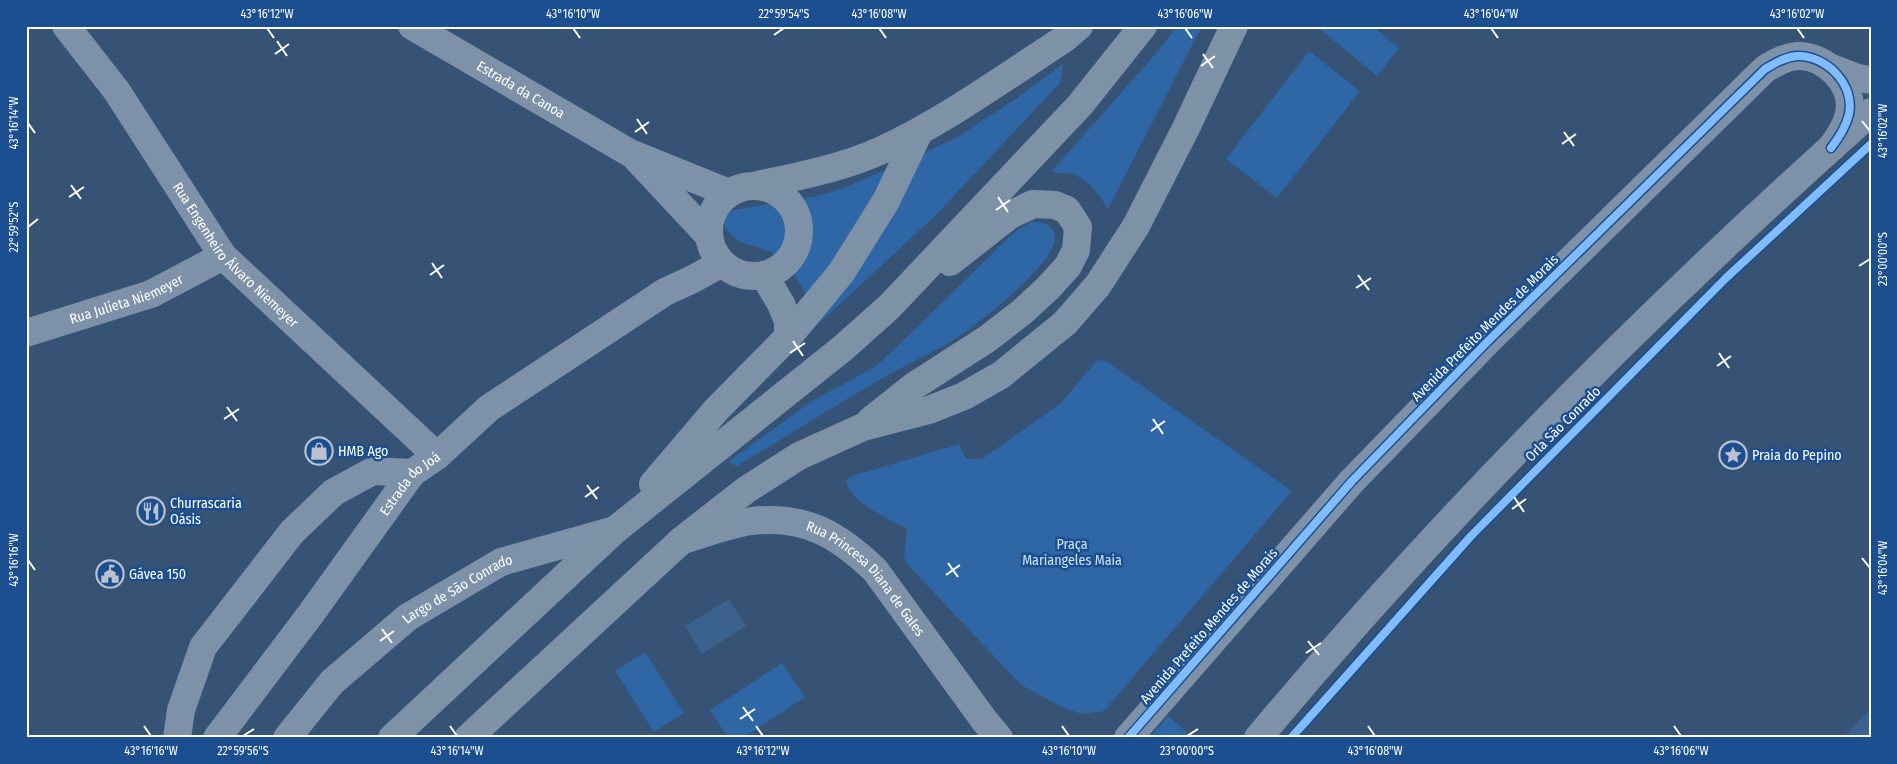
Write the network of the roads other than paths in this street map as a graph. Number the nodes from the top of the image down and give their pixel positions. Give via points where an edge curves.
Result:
1 (66, 26) edge
2 (412, 26) edge
3 (1143, 26) edge
4 (1234, 26) edge
5 (1066, 31) edge
6 (1829, 67) junction
7 (1871, 80) edge
8 (1871, 112) edge
9 (919, 132) junction
10 (1831, 148) junction
11 (630, 152) junction
12 (758, 186) junction
13 (729, 193) junction
14 (714, 249) junction
15 (223, 256) junction
16 (764, 274) junction
17 (890, 306) junction
18 (26, 333) edge
19 (788, 337) junction
20 (863, 427) junction
21 (437, 456) junction
22 (412, 473) junction
23 (615, 530) junction
24 (682, 540) junction
25 (177, 738) edge
26 (217, 738) edge
27 (287, 738) edge
28 (392, 738) edge
29 (468, 738) edge
30 (999, 738) edge
31 (1128, 738) edge
32 (1258, 738) edge

1 - 15 street, Rua Engenheiro Álvaro Niemeyer via 116,90
2 - 11 street, Estrada da Canoa
3 - 17 highway via 1080,106
4 - 20 highway via 1136,226 1098,285 1065,324 1001,375 964,396 929,410
5 - 9 highway
6 - 7 street, Avenida Prefeito Mendes de Morais
6 - 10 street, Avenida Prefeito Mendes de Morais via 1845,87 1849,112 1844,129
6 - 31 street, Avenida Prefeito Mendes de Morais via 1814,59 1797,56 1780,60 1765,69 1487,342 1352,481
8 - 10 street, Avenida Prefeito Mendes de Morais
9 - 12 highway via 843,164
9 - 19 highway via 886,201 841,272
10 - 32 street, Avenida Prefeito Mendes de Morais via 1694,276 1515,452 1327,655
11 - 13 street, Estrada da Canoa
11 - 14 street, Estrada da Canoa
12 - 13 street
12 - 16 street via 784,196 798,220 796,248 788,260
13 - 14 street via 713,211 709,224
14 - 16 street via 734,272
14 - 21 street, Estrada do Joá via 693,279 664,292 489,408
15 - 18 street, Rua Julieta Niemeyer via 151,294
15 - 21 street, Rua Engenheiro Álvaro Niemeyer
16 - 19 highway via 782,304 788,321
17 - 20 highway via 1010,216 1033,204 1055,205 1067,210 1078,227 1076,250 1068,266 1022,312 914,386
17 - 23 highway
19 - 23 highway via 716,410
20 - 24 highway via 799,456 746,490
21 - 22 street, Estrada do Joá
22 - 25 street via 373,471 334,492 292,532 203,647 181,710
22 - 26 street, Estrada do Joá
23 - 27 street, Largo de São Conrado via 501,562 408,616 332,682
23 - 28 highway
24 - 29 highway
24 - 30 street, Rua Princesa Diana de Gales via 750,521 770,520 795,522 835,536 875,570

